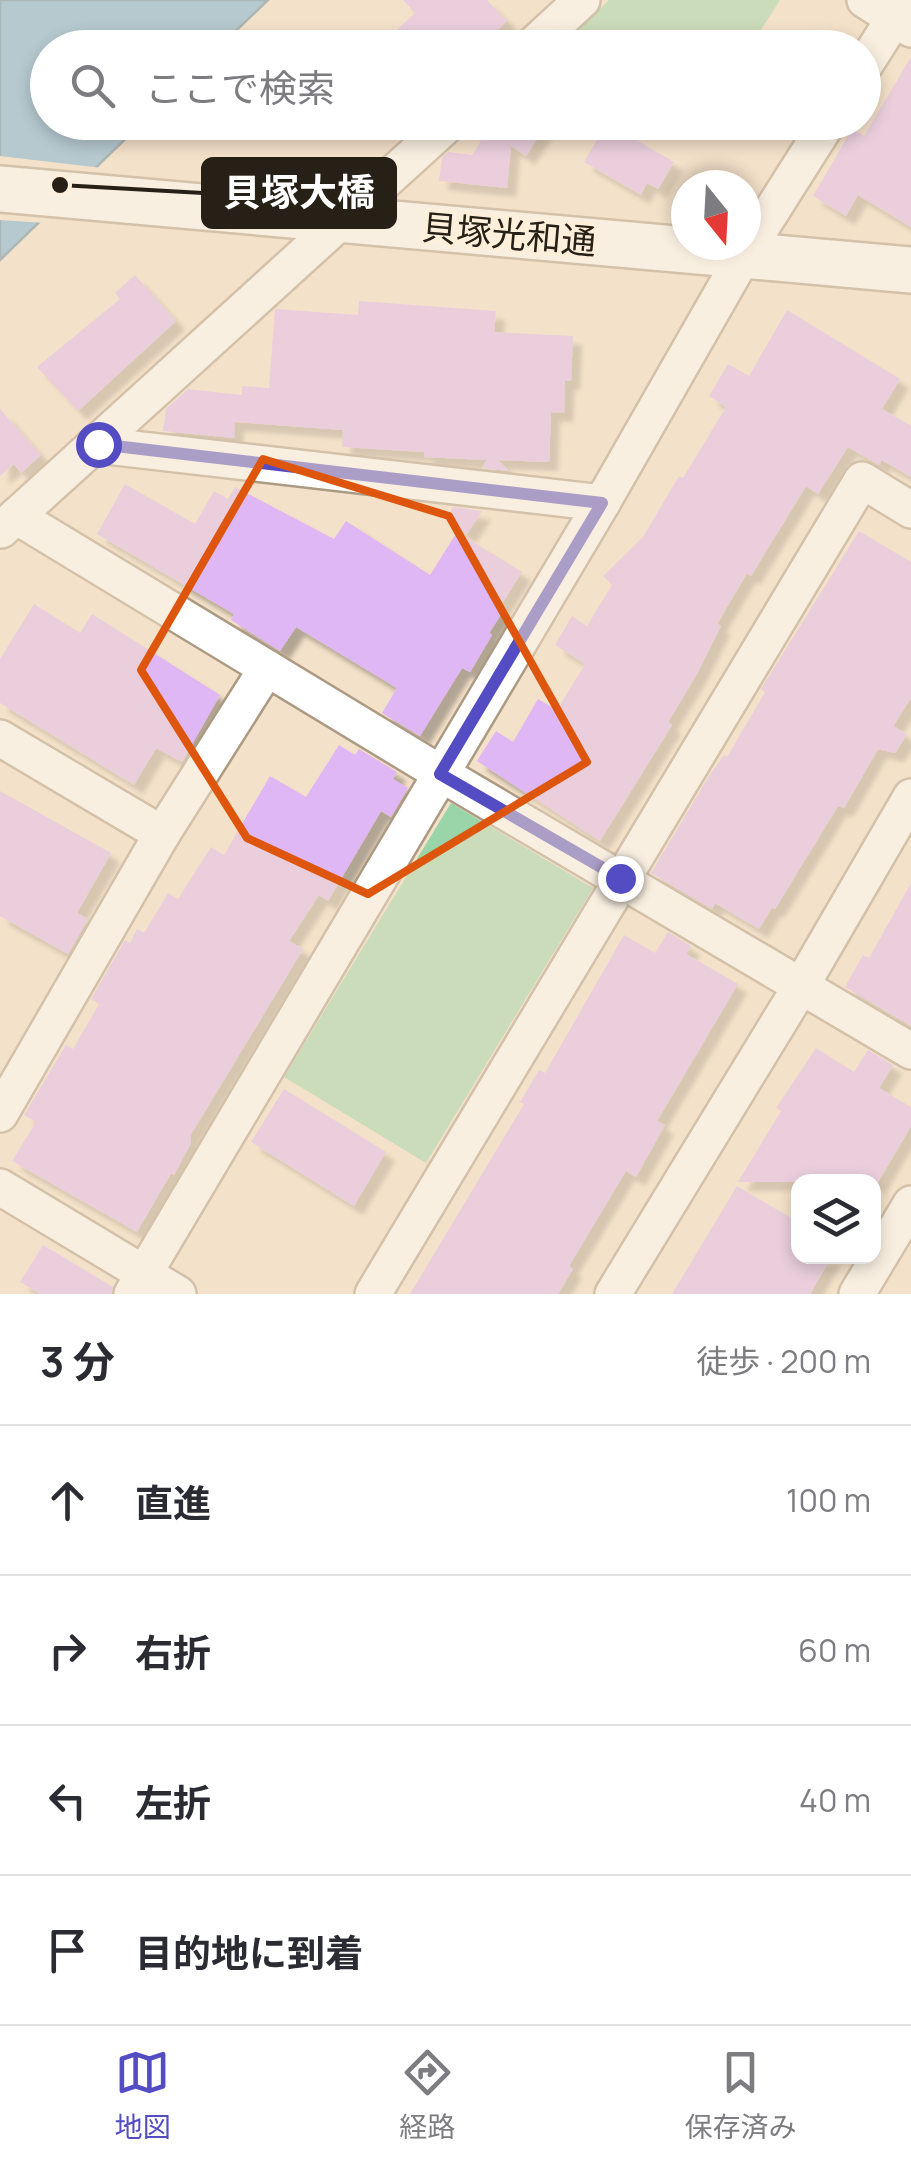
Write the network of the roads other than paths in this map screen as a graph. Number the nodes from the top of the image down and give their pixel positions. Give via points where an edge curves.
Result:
1 (582, 0) edge
2 (894, 12) edge
3 (550, 30) edge
4 (881, 35) edge
5 (431, 140) edge
6 (817, 140) edge
7 (0, 188) edge
8 (343, 222) junction
9 (761, 228) edge
10 (671, 247) edge
11 (761, 255) edge
12 (741, 260) edge
13 (911, 270) edge
14 (98, 444) junction
15 (602, 503) junction
16 (911, 510) edge
17 (8, 524) edge
18 (267, 668) junction
19 (0, 738) edge
20 (440, 774) junction
21 (911, 796) edge
22 (162, 834) junction
23 (620, 878) junction
24 (801, 986) junction
25 (911, 1051) edge
26 (0, 1114) edge
27 (0, 1187) edge
28 (911, 1204) edge
29 (138, 1284) edge
30 (178, 1294) edge
31 (373, 1294) edge
32 (613, 1294) edge
33 (856, 1294) edge

1 - 3 street
2 - 4 street
5 - 8 street
6 - 9 street
7 - 8 street, 貝塚光和通
8 - 10 street, 貝塚光和通
8 - 14 street
11 - 13 street, 貝塚光和通
12 - 15 street
14 - 15 street
14 - 17 street
15 - 20 street
16 - 23 street via 862,480
17 - 18 street
18 - 20 street
18 - 22 street
19 - 22 street
20 - 23 street
20 - 29 street
21 - 24 street
22 - 26 street
23 - 24 street
23 - 31 street
24 - 25 street
24 - 32 street
27 - 29 street
28 - 33 street
29 - 30 street

